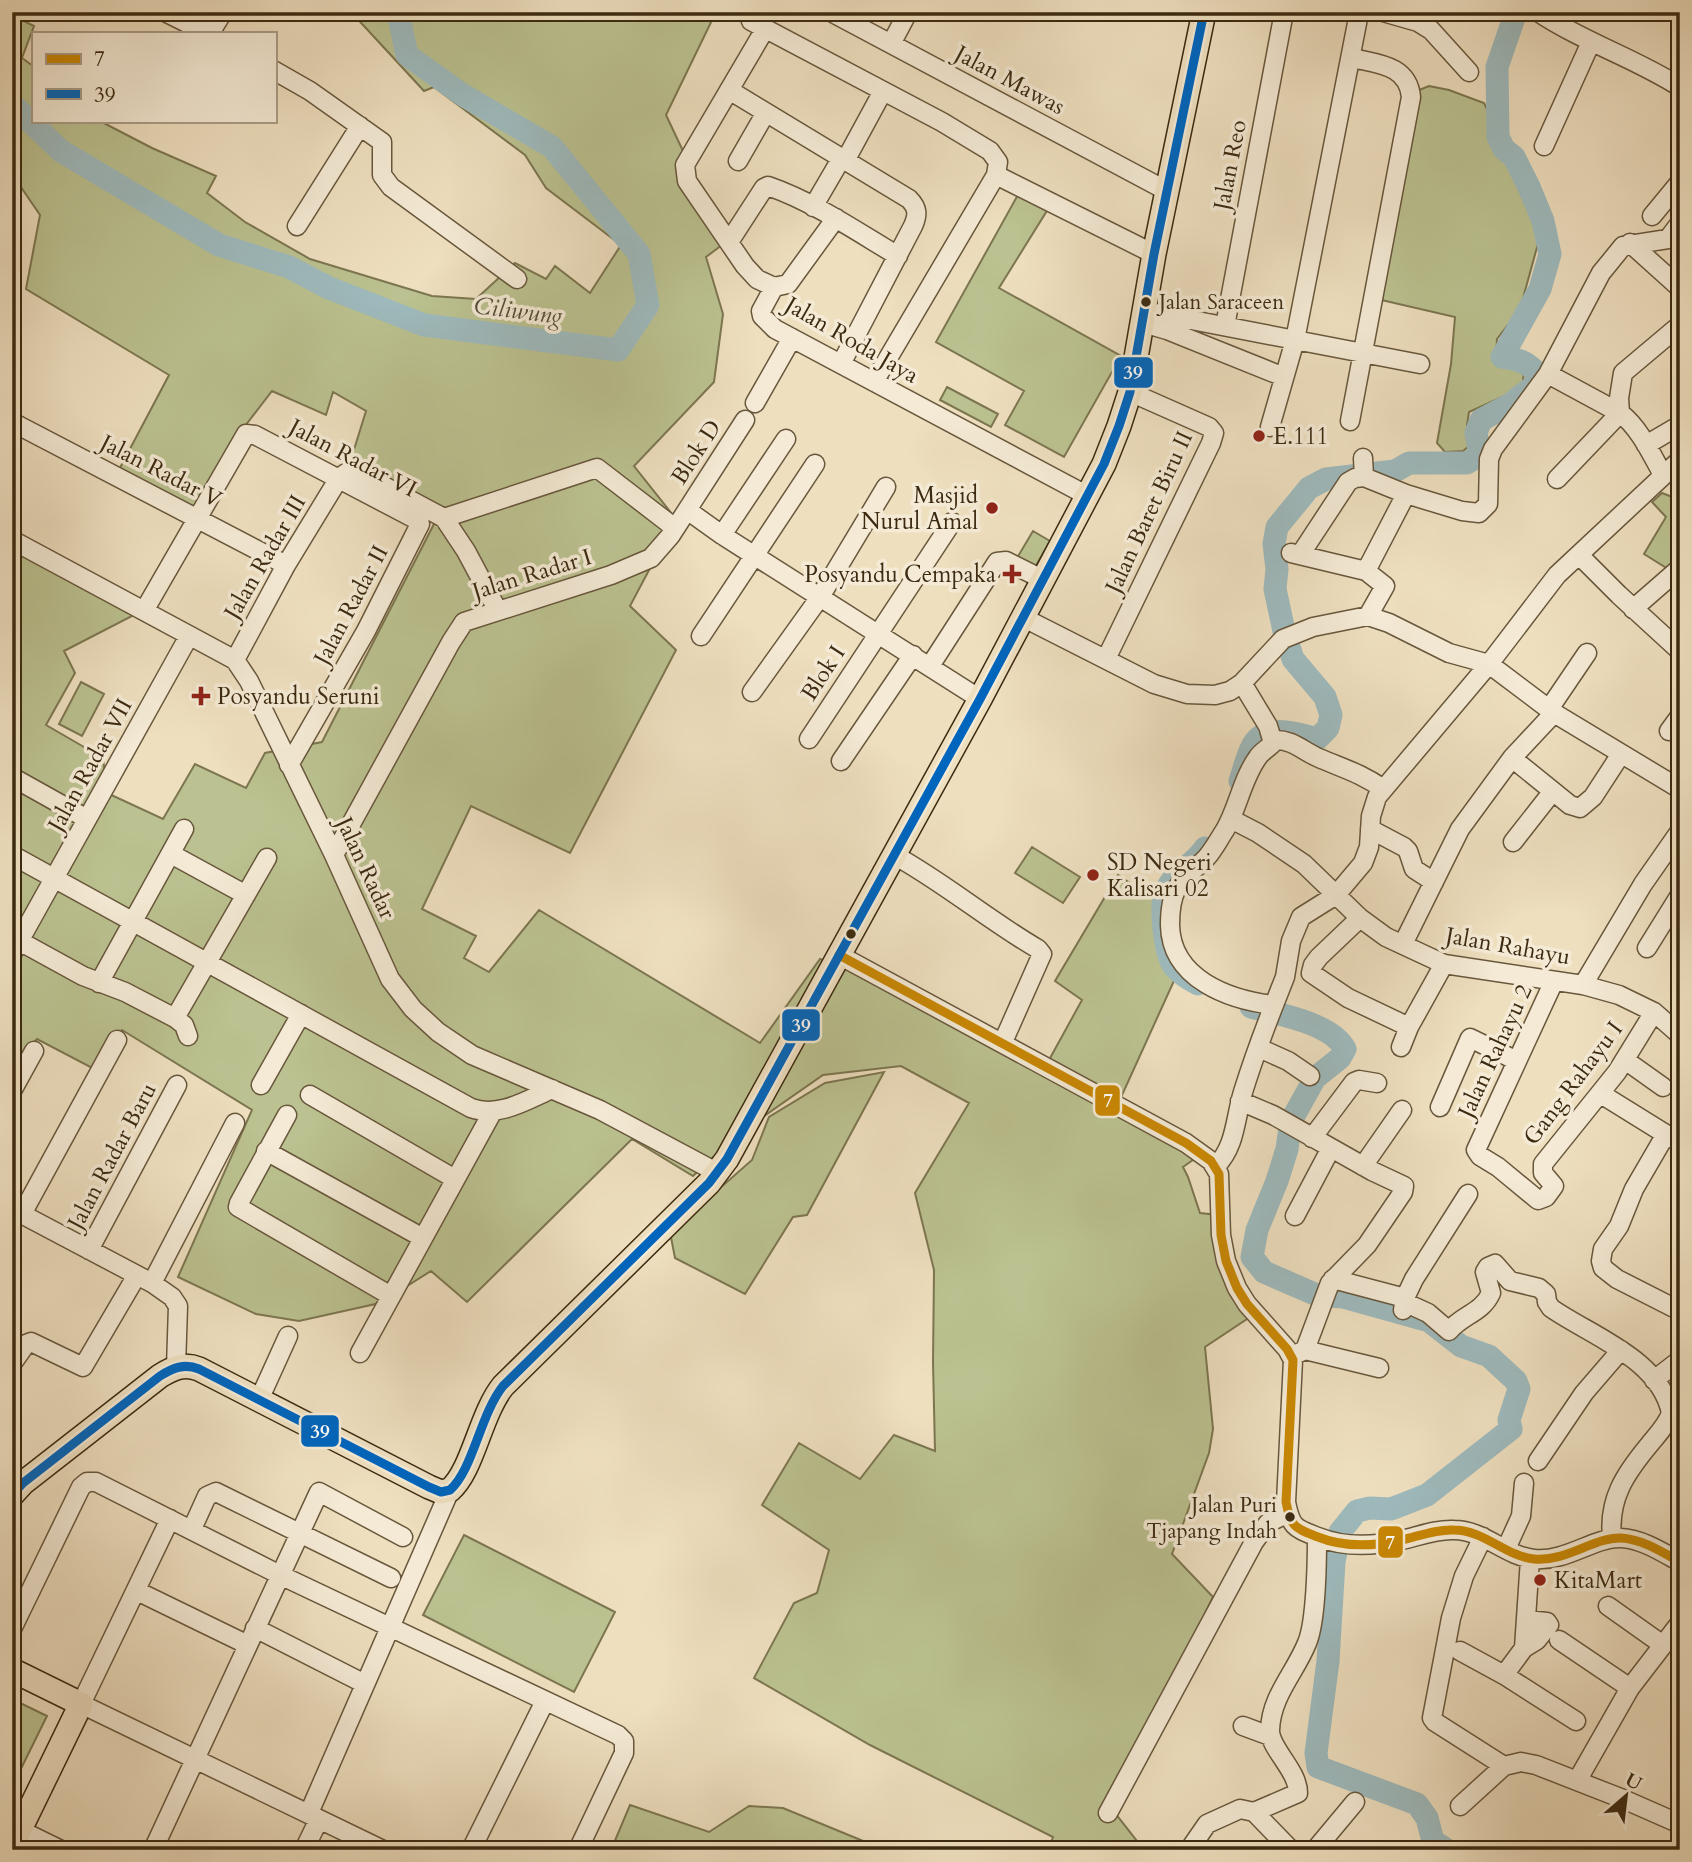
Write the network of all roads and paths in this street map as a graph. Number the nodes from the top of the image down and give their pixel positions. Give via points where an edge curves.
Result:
1 (165, 12) edge
2 (223, 12) edge
3 (831, 12) edge
4 (908, 12) edge
5 (1204, 12) edge
6 (1284, 12) edge
7 (1383, 12) edge
8 (1434, 12) edge
9 (1538, 12) edge
10 (1360, 13) edge
11 (1413, 17) edge
12 (206, 32) edge
13 (209, 32) edge
14 (1591, 42) junction
15 (891, 44) junction
16 (1352, 58) junction
17 (276, 72) edge
18 (1469, 72) dead end
19 (1680, 87) edge
20 (729, 90) junction
21 (883, 91) junction
22 (765, 114) junction
23 (360, 126) junction
24 (1544, 146) dead end
25 (843, 160) junction
26 (738, 161) dead end
27 (996, 175) junction
28 (1680, 182) edge
29 (1167, 191) junction
30 (813, 207) junction
31 (1652, 216) dead end
32 (836, 218) junction
33 (1680, 223) edge
34 (297, 226) dead end
35 (729, 242) junction
36 (1630, 243) junction
37 (1154, 254) junction
38 (898, 256) junction
39 (517, 279) dead end
40 (774, 287) junction
41 (1680, 288) edge
42 (1144, 317) junction
43 (1680, 325) edge
44 (1225, 326) junction
45 (792, 338) junction
46 (1294, 340) junction
47 (1364, 353) junction
48 (841, 364) junction
49 (1420, 364) dead end
50 (1548, 374) junction
51 (1284, 377) junction
52 (874, 382) junction
53 (1130, 392) junction
54 (755, 403) dead end
55 (1620, 413) junction
56 (746, 420) dead end
57 (1350, 421) dead end
58 (1680, 425) edge
59 (1270, 427) dead end
60 (14, 428) edge
61 (786, 439) dead end
62 (1646, 445) junction
63 (1680, 460) edge
64 (815, 464) dead end
65 (1663, 475) junction
66 (339, 478) junction
67 (1557, 479) dead end
68 (886, 487) dead end
69 (1406, 494) junction
70 (1088, 496) junction
71 (687, 510) junction
72 (197, 517) junction
73 (444, 518) junction
74 (952, 522) dead end
75 (675, 528) junction
76 (722, 535) junction
77 (12, 540) edge
78 (412, 540) joint
79 (755, 555) junction
80 (1580, 556) junction
81 (286, 565) junction
82 (1680, 568) edge
83 (1366, 571) junction
84 (1044, 580) junction
85 (820, 597) junction
86 (1633, 609) junction
87 (144, 611) junction
88 (498, 611) junction
89 (1368, 616) junction
90 (1024, 618) junction
91 (878, 633) junction
92 (189, 636) junction
93 (701, 636) dead end
94 (1680, 651) edge
95 (1587, 653) dead end
96 (914, 655) junction
97 (1106, 659) junction
98 (235, 660) junction
99 (1489, 664) junction
100 (930, 666) junction
101 (1242, 683) junction
102 (752, 692) dead end
103 (980, 699) junction
104 (1551, 711) junction
105 (1272, 734) junction
106 (809, 739) dead end
107 (1620, 754) junction
108 (1512, 758) junction
109 (841, 761) dead end
110 (289, 765) junction
111 (12, 777) edge
112 (1384, 789) junction
113 (1680, 789) edge
114 (1553, 791) junction
115 (80, 815) dead end
116 (1231, 819) junction
117 (184, 829) dead end
118 (1370, 830) junction
119 (1680, 831) edge
120 (1513, 842) dead end
121 (171, 853) junction
122 (12, 855) edge
123 (334, 855) junction
124 (894, 855) junction
125 (267, 858) dead end
126 (56, 878) junction
127 (1434, 882) junction
128 (246, 895) junction
129 (1336, 895) junction
130 (1680, 895) edge
131 (1360, 918) junction
132 (134, 921) junction
133 (15, 944) edge
134 (1403, 944) junction
135 (1647, 948) dead end
136 (839, 955) junction
137 (208, 962) junction
138 (1444, 964) junction
139 (1554, 981) junction
140 (99, 983) junction
141 (1583, 985) junction
142 (1273, 1009) junction
143 (1654, 1012) junction
144 (301, 1014) junction
145 (175, 1018) junction
146 (1409, 1027) junction
147 (1680, 1035) edge
148 (188, 1036) dead end
149 (117, 1040) dead end
150 (1003, 1042) junction
151 (1401, 1046) dead end
152 (1259, 1048) junction
153 (34, 1051) dead end
154 (1625, 1060) junction
155 (1517, 1061) junction
156 (1310, 1076) dead end
157 (1377, 1083) dead end
158 (177, 1085) dead end
159 (261, 1085) dead end
160 (1663, 1087) dead end
161 (552, 1089) junction
162 (12, 1091) edge
163 (1601, 1094) junction
164 (310, 1095) dead end
165 (1240, 1101) junction
166 (1440, 1107) dead end
167 (1402, 1110) dead end
168 (492, 1111) junction
169 (287, 1115) dead end
170 (235, 1123) dead end
171 (1312, 1138) junction
172 (1673, 1139) edge
173 (1331, 1148) junction
174 (266, 1151) junction
175 (1216, 1166) junction
176 (1363, 1166) junction
177 (718, 1173) junction
178 (455, 1179) junction
179 (1527, 1191) joint
180 (1468, 1194) dead end
181 (17, 1211) edge
182 (1295, 1216) dead end
183 (423, 1238) junction
184 (89, 1250) junction
185 (144, 1279) junction
186 (1332, 1281) junction
187 (391, 1296) junction
188 (1404, 1304) junction
189 (1680, 1311) edge
190 (288, 1336) dead end
191 (1621, 1350) junction
192 (360, 1353) dead end
193 (1299, 1353) junction
194 (12, 1360) edge
195 (1680, 1360) edge
196 (176, 1367) junction
197 (1379, 1368) dead end
198 (1654, 1380) junction
199 (259, 1400) junction
200 (1538, 1461) dead end
201 (1524, 1483) dead end
202 (450, 1490) junction
203 (12, 1495) edge
204 (1288, 1513) junction
205 (170, 1519) junction
206 (192, 1529) junction
207 (300, 1533) junction
208 (403, 1536) dead end
209 (1483, 1537) junction
210 (1321, 1538) junction
211 (1612, 1538) junction
212 (1506, 1549) junction
213 (1530, 1559) junction
214 (1680, 1562) edge
215 (280, 1575) junction
216 (391, 1578) dead end
217 (137, 1591) junction
218 (1608, 1606) dead end
219 (1680, 1623) edge
220 (390, 1627) junction
221 (12, 1629) edge
222 (252, 1636) junction
223 (1559, 1640) dead end
224 (1663, 1645) junction
225 (1460, 1651) dead end
226 (12, 1670) edge
227 (1504, 1675) junction
228 (365, 1685) junction
229 (1630, 1688) junction
230 (545, 1701) junction
231 (81, 1704) junction
232 (1576, 1721) dead end
233 (1243, 1726) dead end
234 (1270, 1736) junction
235 (195, 1760) junction
236 (1504, 1766) junction
237 (1577, 1781) junction
238 (1356, 1802) dead end
239 (1460, 1806) dead end
240 (1247, 1811) junction
241 (1108, 1813) dead end
242 (314, 1816) junction
243 (1680, 1824) edge
244 (16, 1838) edge
245 (61, 1850) edge
246 (153, 1850) edge
247 (304, 1850) edge
248 (383, 1850) edge
249 (471, 1850) edge
250 (578, 1850) edge
251 (1189, 1850) edge
252 (1291, 1850) edge
253 (1315, 1850) edge

1 - 12 street
2 - 13 street
3 - 15 street, Jalan Mawas
4 - 15 street
5 - 29 main road
6 - 44 street, Jalan Reo
7 - 11 street
8 - 11 street
9 - 14 street
10 - 16 street
11 - 18 street
14 - 19 street
14 - 24 street
15 - 29 street, Jalan Mawas
16 - 46 street
16 - 47 street via 1396,69 1410,94
17 - 23 street
20 - 21 street via 758,25
20 - 22 street
20 - 35 street, Jalan Roda Jaya via 684,171
21 - 25 street
21 - 27 street via 990,151 998,162
22 - 25 street
22 - 26 street
23 - 34 street
23 - 39 street via 382,142 382,175 391,187
25 - 30 street
25 - 38 street via 915,205 917,218
27 - 37 street
27 - 52 street
28 - 31 street
29 - 37 main road
30 - 32 street
30 - 35 street via 765,186
32 - 38 street
32 - 40 street via 788,284
33 - 36 street via 1668,239
35 - 40 street, Jalan Roda Jaya via 751,273
36 - 41 street
36 - 50 street via 1617,251 1601,273
37 - 42 main road
38 - 48 street
40 - 45 street, Jalan Roda Jaya via 762,316
42 - 44 street
42 - 51 street
42 - 53 main road
43 - 55 street via 1623,373
44 - 46 street
45 - 48 street, Jalan Roda Jaya
45 - 54 street
46 - 47 street
46 - 51 street
47 - 49 street
47 - 57 street
48 - 52 street, Jalan Roda Jaya
50 - 55 street
50 - 69 street via 1489,456 1488,504 1479,513
51 - 59 street
52 - 70 street, Jalan Roda Jaya
53 - 70 main road
53 - 97 street, Jalan Baret Biru II via 1214,433
55 - 62 street
55 - 67 street
56 - 71 street, Blok D
58 - 62 street
60 - 72 street, Jalan Radar V
61 - 76 street
62 - 65 street
63 - 65 street
64 - 79 street
65 - 80 street
66 - 72 street, Jalan Radar VI via 253,434 244,436
66 - 73 street via 354,469
66 - 78 street, Jalan Radar VI via 419,521
66 - 81 street, Jalan Radar III
68 - 85 street
69 - 83 street
69 - 83 street via 1363,471 1348,482 1296,554
70 - 84 main road
71 - 75 street, Jalan Radar I
71 - 76 street
72 - 81 street, Jalan Radar V
72 - 87 street
73 - 75 street via 597,468
73 - 88 street
74 - 91 street, Blok I
75 - 88 street, Jalan Radar I via 657,553 642,563
76 - 79 street
77 - 87 street
78 - 110 street, Jalan Radar II
79 - 85 street
79 - 93 street
80 - 86 street
80 - 99 street via 1545,589
81 - 98 street, Jalan Radar III
82 - 86 street
83 - 89 street via 1385,586
84 - 90 main road
84 - 100 street via 1006,561 998,562
85 - 91 street
85 - 102 street
86 - 94 street
87 - 92 street
88 - 123 street, Jalan Radar I via 468,619 456,634
89 - 99 street via 1449,653
89 - 101 street via 1289,636
90 - 97 street
90 - 103 main road
91 - 96 street
91 - 106 street, Blok I
92 - 98 street
92 - 126 street, Jalan Radar VII
95 - 104 street
96 - 100 street
96 - 109 street
97 - 101 street via 1154,684 1187,694 1215,695
98 - 110 street, Jalan Radar
99 - 104 street
99 - 112 street
100 - 103 street
101 - 105 street
103 - 124 main road
104 - 107 street
104 - 108 street
105 - 112 street
105 - 116 street via 1271,745 1257,757
107 - 113 street
107 - 114 street via 1584,806 1574,807
108 - 114 street
108 - 127 street via 1460,829
110 - 123 street, Jalan Radar
111 - 115 street
112 - 118 street via 1372,807
114 - 120 street
116 - 129 street, Jalan Rahayu via 1294,856
116 - 142 street via 1211,852 1178,887 1170,918 1172,943 1190,972 1214,989
117 - 121 street
118 - 127 street via 1404,847 1414,869
118 - 129 street via 1363,863
119 - 141 street
121 - 128 street
121 - 132 street
122 - 126 street
123 - 161 street, Jalan Radar via 390,979 413,1009 472,1055
124 - 136 main road
124 - 150 street via 1042,954
125 - 128 street
126 - 132 street
126 - 133 street, Jalan Radar VII
127 - 134 street
128 - 137 street
129 - 131 street, Jalan Rahayu
129 - 142 street via 1298,923
130 - 135 street
131 - 134 street, Jalan Rahayu
131 - 146 street via 1319,957 1311,973 1348,998
132 - 137 street
132 - 140 street
133 - 140 street
134 - 138 street, Jalan Rahayu
136 - 150 street
136 - 177 main road
137 - 144 street
137 - 145 street
138 - 139 street, Jalan Rahayu
138 - 146 street
139 - 141 street, Jalan Rahayu
139 - 155 street, Jalan Rahayu 2
140 - 145 street
141 - 143 street, Jalan Rahayu via 1630,999
142 - 152 street
143 - 147 street, Jalan Rahayu
143 - 154 street, Gang Rahayu I
144 - 159 street
144 - 168 street via 457,1101
145 - 148 street
146 - 151 street
149 - 181 street, Jalan Radar Baru
150 - 175 street via 1195,1149
152 - 156 street
152 - 165 street
153 - 162 street
154 - 160 street
154 - 163 street, Gang Rahayu I
155 - 166 street via 1470,1038
155 - 179 street, Jalan Rahayu 2 via 1476,1150
157 - 171 street via 1354,1082
158 - 184 street, Jalan Radar Baru
161 - 168 street
161 - 177 street, Jalan Radar via 635,1127
163 - 172 street
163 - 179 street, Gang Rahayu I via 1543,1164 1543,1172 1553,1183 1551,1191 1541,1200
164 - 178 street
165 - 171 street
165 - 175 street via 1236,1129
167 - 176 street
168 - 178 street
169 - 174 street
170 - 185 street
171 - 173 street
172 - 189 street via 1634,1189 1601,1261 1612,1275
173 - 176 street
173 - 182 street
174 - 183 street
174 - 187 street via 240,1209
175 - 193 street via 1221,1186 1221,1235 1230,1275 1247,1304
176 - 186 street via 1404,1189 1367,1245
177 - 202 main road via 503,1386
178 - 183 street
180 - 188 street via 1414,1279
181 - 184 street, Jalan Radar Baru
183 - 187 street
184 - 185 street, Jalan Radar Baru
185 - 194 street via 83,1367 31,1342
185 - 196 street, Jalan Radar Baru via 178,1306
186 - 188 street
186 - 193 street
187 - 192 street
188 - 191 street via 1428,1313 1449,1331 1485,1305 1491,1293 1485,1272 1495,1264 1510,1281 1539,1288 1551,1308
190 - 199 street
191 - 198 street
191 - 200 street via 1584,1393
193 - 197 street
193 - 204 street via 1294,1365
195 - 198 street
196 - 199 main road via 194,1366
196 - 203 main road
198 - 211 street via 1671,1413 1616,1496
199 - 202 main road via 429,1488
201 - 212 street via 1521,1516
202 - 220 street
204 - 210 street via 1296,1528
204 - 241 street via 1268,1523 1254,1542
205 - 206 street
205 - 217 street
205 - 221 street via 96,1482 85,1483
206 - 207 street via 213,1492
206 - 215 street
207 - 208 street via 319,1492
207 - 215 street
207 - 216 street
209 - 210 street via 1449,1530 1383,1543 1345,1544
209 - 212 street
209 - 236 street via 1451,1618 1432,1718
210 - 234 street via 1311,1632 1273,1709
211 - 213 street via 1565,1555
211 - 214 street via 1632,1540
212 - 213 street
213 - 227 street via 1526,1620 1549,1625
215 - 220 street
215 - 222 street
217 - 222 street
217 - 231 street
218 - 224 street
219 - 224 street
220 - 228 street
220 - 230 street
222 - 228 street
222 - 235 street
223 - 229 street
224 - 229 street
225 - 227 street
226 - 231 main road
227 - 232 street
228 - 242 street
229 - 237 street
230 - 249 street
230 - 250 street via 618,1735 626,1747
231 - 235 street
231 - 244 main road
233 - 234 street
234 - 240 street via 1298,1793
235 - 242 street
235 - 246 street
236 - 237 street via 1536,1765
236 - 239 street
237 - 243 street
238 - 253 street
240 - 251 street via 1207,1824
240 - 252 street
242 - 247 street
242 - 248 street
244 - 245 street

